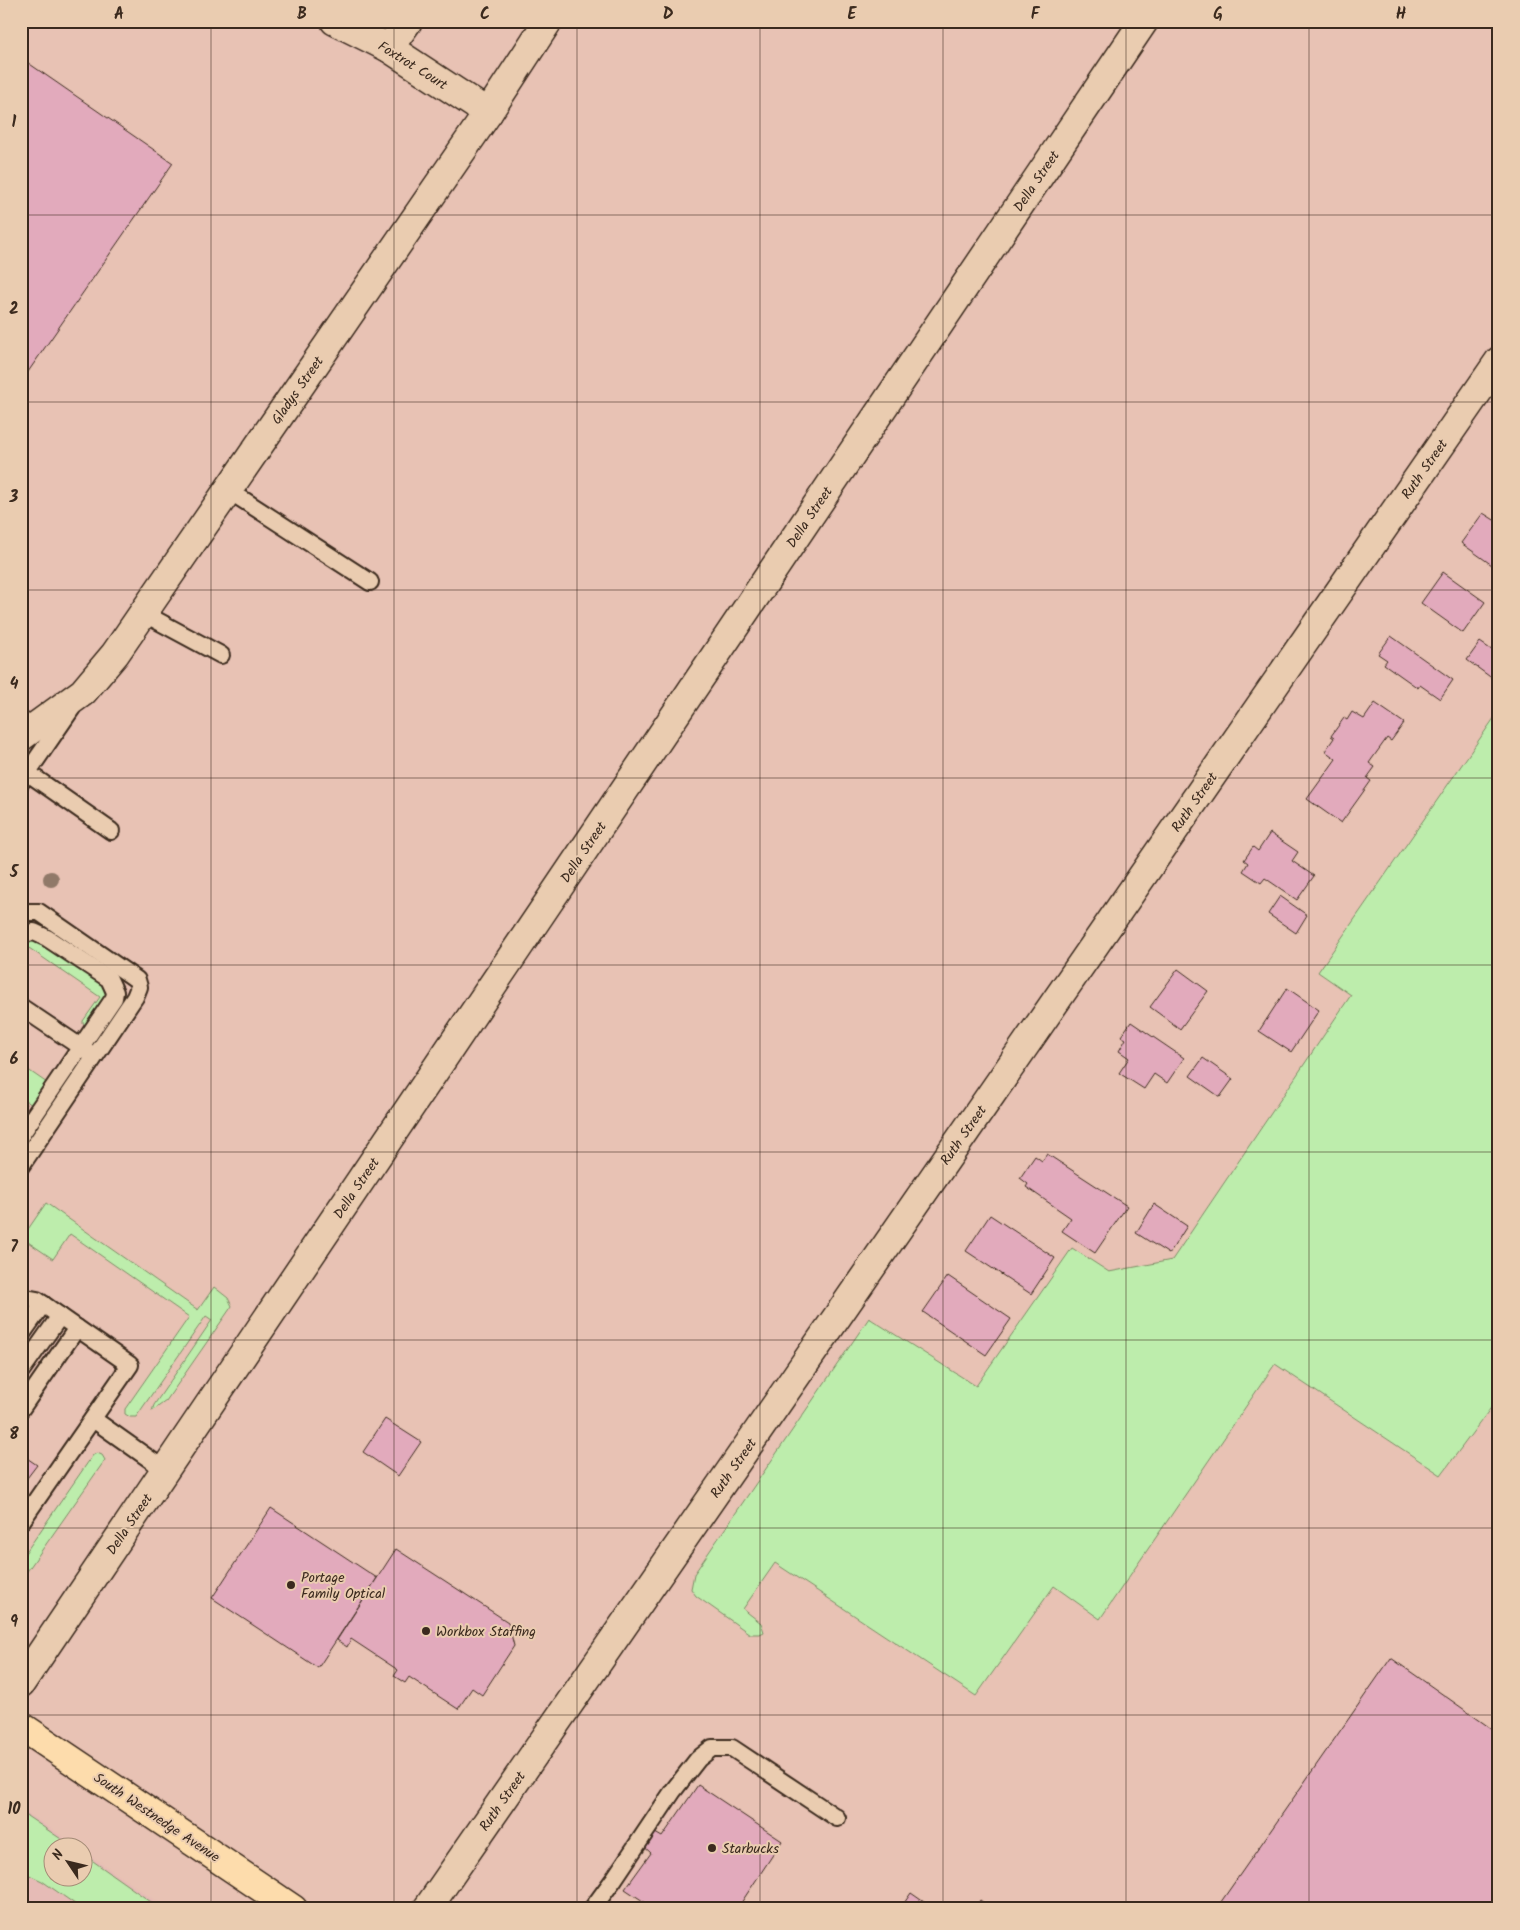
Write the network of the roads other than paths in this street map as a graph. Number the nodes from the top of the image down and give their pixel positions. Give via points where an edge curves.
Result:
1 (335, 21) edge
2 (408, 21) edge
3 (548, 21) edge
4 (1144, 21) edge
5 (389, 48) junction
6 (488, 113) junction
7 (1499, 361) edge
8 (228, 490) junction
9 (370, 582) dead end
10 (143, 613) junction
11 (221, 655) dead end
12 (83, 692) junction
13 (21, 737) edge
14 (24, 778) edge
15 (112, 831) dead end
16 (21, 914) edge
17 (21, 934) edge
18 (21, 1007) edge
19 (80, 1047) junction
20 (94, 1057) junction
21 (21, 1134) edge
22 (21, 1166) edge
23 (21, 1297) edge
24 (43, 1304) junction
25 (60, 1316) junction
26 (77, 1328) junction
27 (21, 1335) edge
28 (21, 1371) edge
29 (21, 1409) edge
30 (93, 1419) junction
31 (165, 1470) junction
32 (21, 1522) edge
33 (21, 1684) edge
34 (21, 1726) edge
35 (837, 1818) dead end
36 (293, 1909) edge
37 (428, 1909) edge
38 (592, 1909) edge

1 - 5 street, Foxtrot Court
2 - 5 street
3 - 6 street, Gladys Street
4 - 31 street, Della Street
5 - 6 street, Foxtrot Court
6 - 8 street, Gladys Street
7 - 37 street, Ruth Street
8 - 9 lane
8 - 10 street, Gladys Street
10 - 11 lane
10 - 12 street, Gladys Street
12 - 13 street, Gladys Street
12 - 14 lane
14 - 15 lane
16 - 20 lane via 40,912 137,980 139,987 135,997
17 - 19 lane via 34,932 47,938 109,979 113,985 114,998
18 - 19 lane
19 - 20 lane
19 - 21 lane
20 - 22 lane
23 - 24 lane
24 - 25 lane
24 - 27 lane
25 - 26 lane
25 - 28 lane
26 - 29 lane
26 - 30 lane via 130,1365
30 - 31 lane
30 - 32 lane
31 - 33 street, Della Street
34 - 36 main road, South Westnedge Avenue
35 - 38 lane via 732,1748 712,1748 698,1759 672,1791

